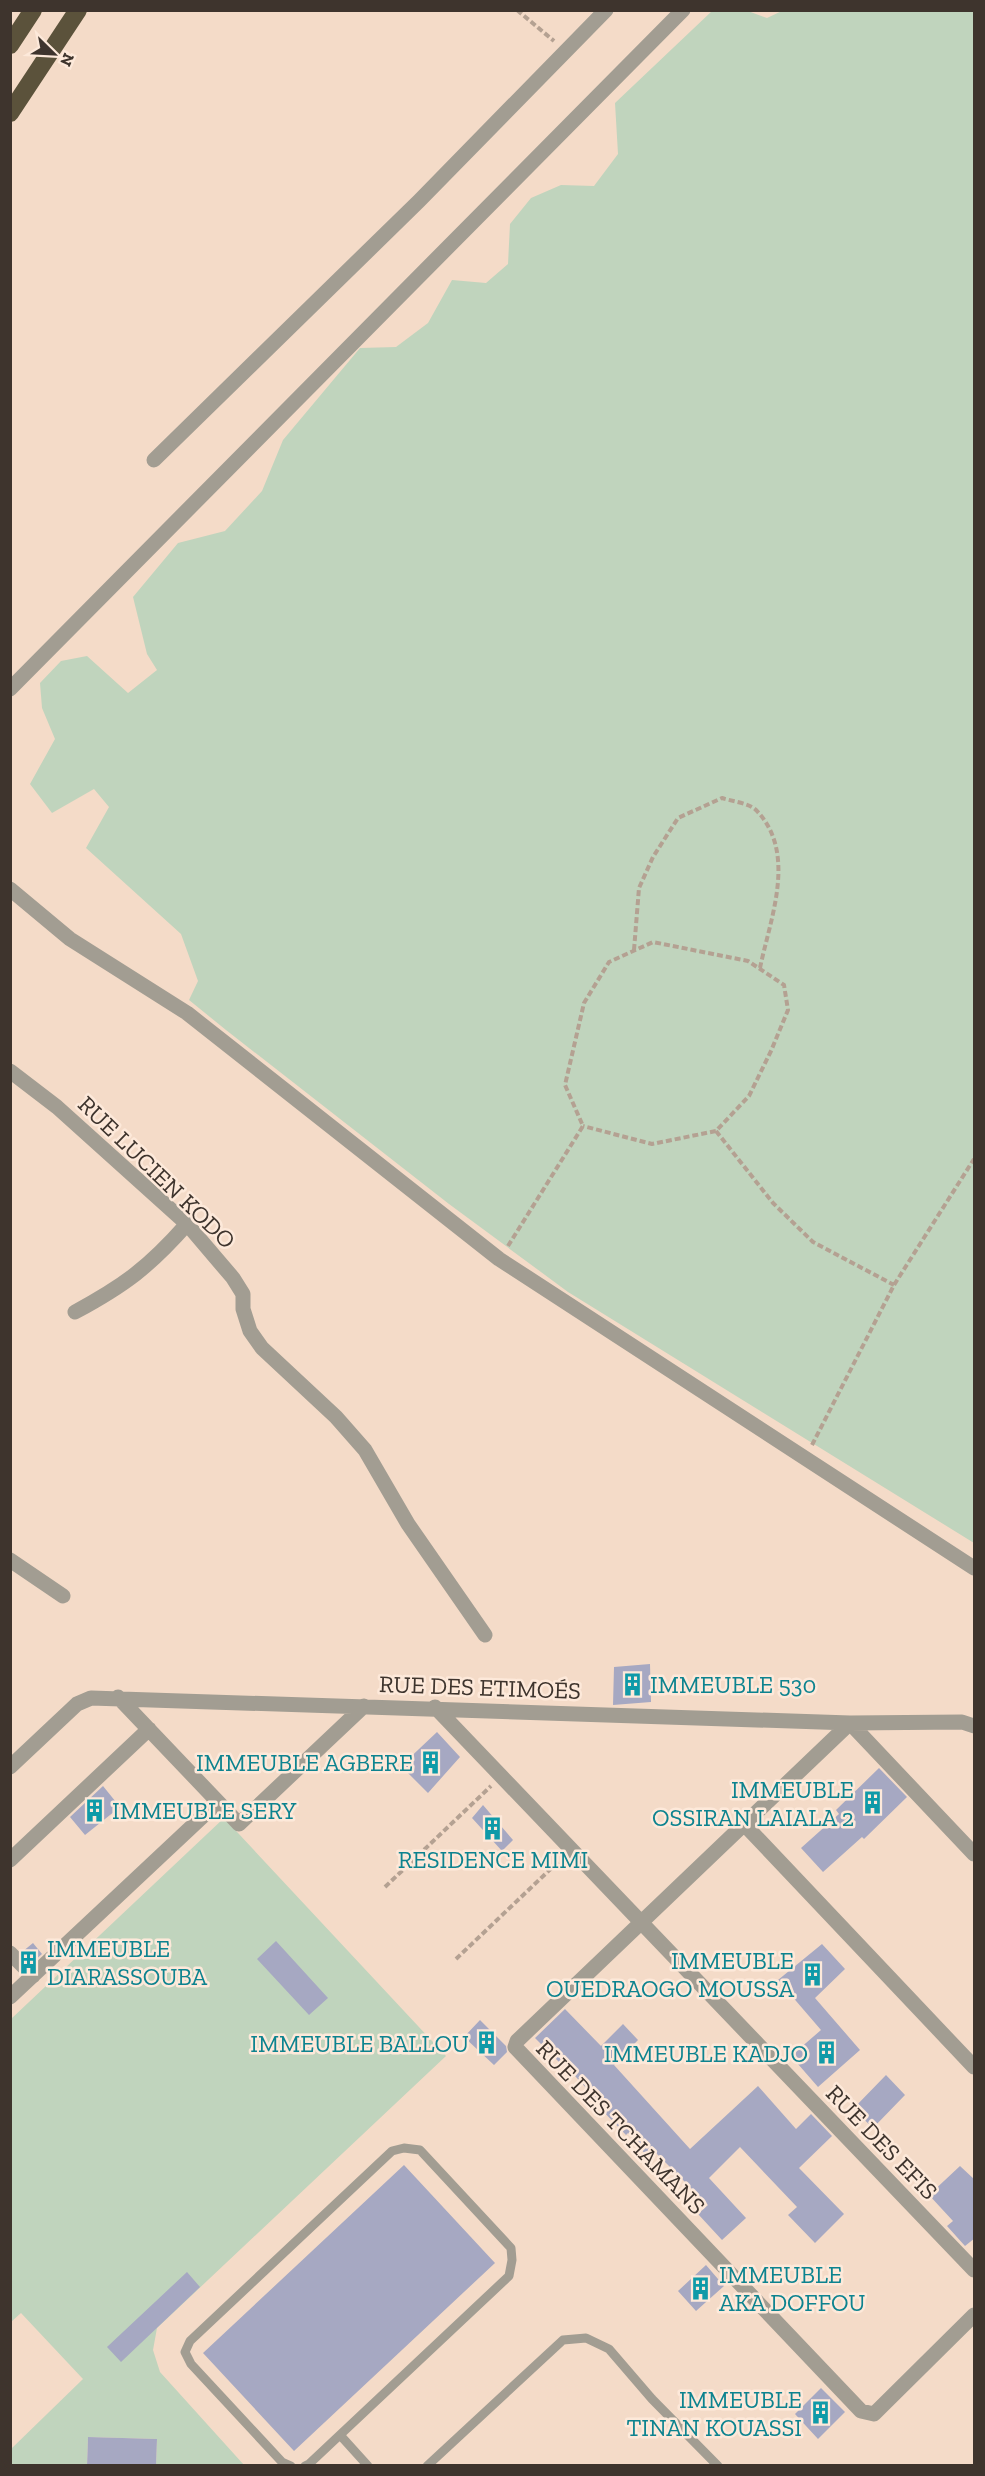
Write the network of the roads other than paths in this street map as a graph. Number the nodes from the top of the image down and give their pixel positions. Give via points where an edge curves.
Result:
1 (33, 10) edge
2 (78, 10) edge
3 (606, 10) edge
4 (683, 10) edge
5 (10, 45) edge
6 (10, 113) edge
7 (154, 460) dead end
8 (10, 689) edge
9 (10, 889) edge
10 (10, 1071) edge
11 (187, 1224) junction
12 (75, 1312) dead end
13 (10, 1560) edge
14 (975, 1568) edge
15 (63, 1596) dead end
16 (485, 1635) dead end
17 (118, 1697) junction
18 (364, 1706) junction
19 (435, 1707) junction
20 (850, 1723) junction
21 (975, 1726) edge
22 (149, 1730) junction
23 (10, 1767) edge
24 (218, 1802) junction
25 (744, 1824) junction
26 (975, 1854) edge
27 (10, 1860) edge
28 (640, 1924) junction
29 (10, 1953) edge
30 (33, 1976) junction
31 (10, 1997) edge
32 (975, 2067) edge
33 (975, 2270) edge
34 (975, 2315) edge
35 (340, 2435) junction
36 (291, 2466) edge
37 (304, 2466) edge
38 (368, 2466) edge
39 (427, 2466) edge
40 (717, 2466) edge

1 - 5 highway
2 - 6 highway
3 - 7 street via 419,201
4 - 8 street
9 - 14 street via 70,939 186,1013 499,1259
10 - 11 street, RUE LUCIEN KODO via 57,1107
11 - 12 street via 157,1258 123,1286
11 - 16 street, RUE LUCIEN KODO via 243,1294 250,1331 262,1348 336,1417 365,1450 408,1524
13 - 15 street
17 - 18 street, RUE DES ETIMOÉS
17 - 22 street
17 - 23 street, RUE DES ETIMOÉS via 91,1698 77,1704
18 - 19 street, RUE DES ETIMOÉS
18 - 24 street via 239,1824
19 - 20 street, RUE DES ETIMOÉS
19 - 28 street, RUE DES EFIS
20 - 21 street, RUE DES ETIMOÉS via 962,1722
20 - 25 street, RUE DES TCHAMANS
20 - 26 street
22 - 24 street
22 - 27 street
24 - 30 street
25 - 28 street, RUE DES TCHAMANS
25 - 32 street
28 - 33 street, RUE DES EFIS
28 - 34 street, RUE DES TCHAMANS via 517,2041 518,2052 861,2411 874,2414
29 - 30 street
30 - 31 street
35 - 36 lane via 509,2276 511,2248 420,2150 392,2151 189,2341 185,2352 191,2364 282,2462
35 - 37 lane
35 - 38 lane
39 - 40 lane via 563,2340 586,2338 609,2349

